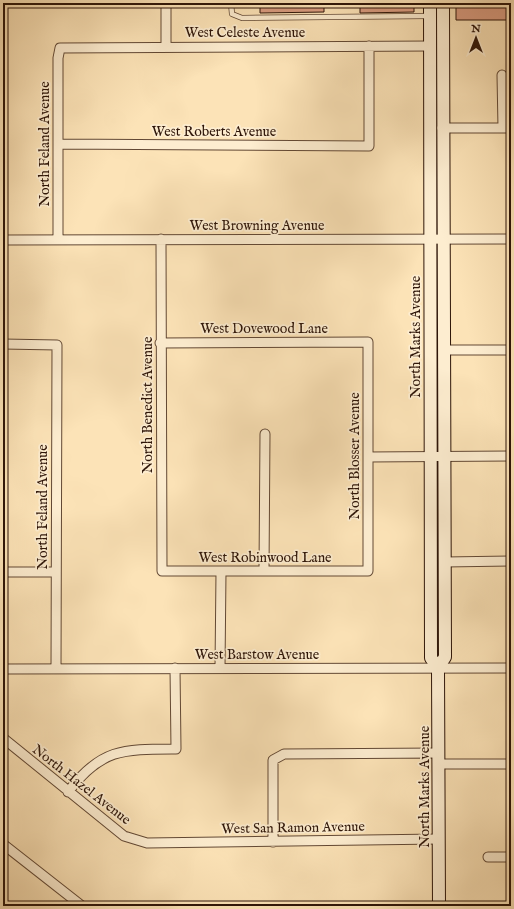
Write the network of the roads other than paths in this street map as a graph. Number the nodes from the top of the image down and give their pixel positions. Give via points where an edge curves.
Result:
1 (166, 3) edge
2 (232, 3) edge
3 (430, 3) edge
4 (443, 3) edge
5 (430, 16) junction
6 (166, 46) junction
7 (369, 46) junction
8 (430, 46) junction
9 (60, 48) joint
10 (502, 75) dead end
11 (442, 94) junction
12 (442, 128) junction
13 (507, 128) edge
14 (58, 144) junction
15 (160, 239) junction
16 (430, 239) junction
17 (443, 239) junction
18 (511, 239) edge
19 (3, 240) edge
20 (58, 240) junction
21 (368, 342) joint
22 (160, 343) junction
23 (3, 344) edge
24 (444, 350) junction
25 (511, 350) edge
26 (265, 434) dead end
27 (510, 456) dead end
28 (368, 457) junction
29 (430, 457) junction
30 (445, 457) junction
31 (511, 561) edge
32 (445, 562) junction
33 (162, 571) joint
34 (264, 571) junction
35 (368, 571) joint
36 (3, 572) edge
37 (56, 572) junction
38 (221, 572) junction
39 (175, 668) junction
40 (220, 668) junction
41 (438, 668) junction
42 (511, 668) edge
43 (3, 669) edge
44 (56, 669) junction
45 (3, 738) edge
46 (439, 759) junction
47 (511, 764) edge
48 (68, 792) junction
49 (439, 839) junction
50 (273, 842) junction
51 (147, 843) joint
52 (3, 844) edge
53 (488, 857) dead end
54 (511, 857) edge
55 (82, 906) edge
56 (439, 906) edge

1 - 6 street
2 - 5 lane via 235,16 242,18
3 - 5 main road, North Marks Avenue
4 - 11 main road, North Marks Avenue
5 - 8 main road, North Marks Avenue
6 - 7 street, West Celeste Avenue
6 - 9 street, West Celeste Avenue
7 - 8 street, West Celeste Avenue
7 - 14 street, West Roberts Avenue via 369,146
8 - 11 main road via 435,50 437,86
8 - 16 main road, North Marks Avenue
9 - 14 street, North Feland Avenue
10 - 13 street
11 - 12 main road, North Marks Avenue
12 - 13 street
12 - 17 main road, North Marks Avenue
14 - 20 street, North Feland Avenue
15 - 16 street, West Browning Avenue
15 - 20 street, West Browning Avenue
15 - 22 street, North Benedict Avenue
16 - 17 street, West Browning Avenue
16 - 29 main road, North Marks Avenue
17 - 18 street, West Browning Avenue
17 - 24 main road, North Marks Avenue
19 - 20 street, West Browning Avenue
21 - 22 street, West Dovewood Lane
21 - 28 street, North Blosser Avenue
22 - 33 street, North Benedict Avenue
23 - 37 street, North Feland Avenue via 57,345
24 - 25 street
24 - 30 main road, North Marks Avenue
26 - 34 street
27 - 30 street
28 - 29 street
28 - 35 street, North Blosser Avenue
29 - 30 street
29 - 41 main road, North Marks Avenue via 430,658
30 - 32 main road, North Marks Avenue
31 - 32 street
32 - 41 main road, North Marks Avenue via 445,657
33 - 38 street, West Robinwood Lane
34 - 35 street, West Robinwood Lane
34 - 38 street, West Robinwood Lane
36 - 37 street
37 - 44 street, North Feland Avenue
38 - 40 street
39 - 40 street, West Barstow Avenue
39 - 44 street, West Barstow Avenue
39 - 48 street via 176,749 128,750 105,757 88,769
40 - 41 street, West Barstow Avenue
41 - 42 street, West Barstow Avenue
41 - 46 main road, North Marks Avenue
43 - 44 street, West Barstow Avenue
45 - 48 street, North Hazel Avenue
46 - 47 street
46 - 49 main road, North Marks Avenue
46 - 50 street via 284,754 273,760
48 - 51 street, North Hazel Avenue via 124,836
49 - 50 street, West San Ramon Avenue
49 - 56 main road, North Marks Avenue
50 - 51 street, West San Ramon Avenue
52 - 55 street
53 - 54 street

